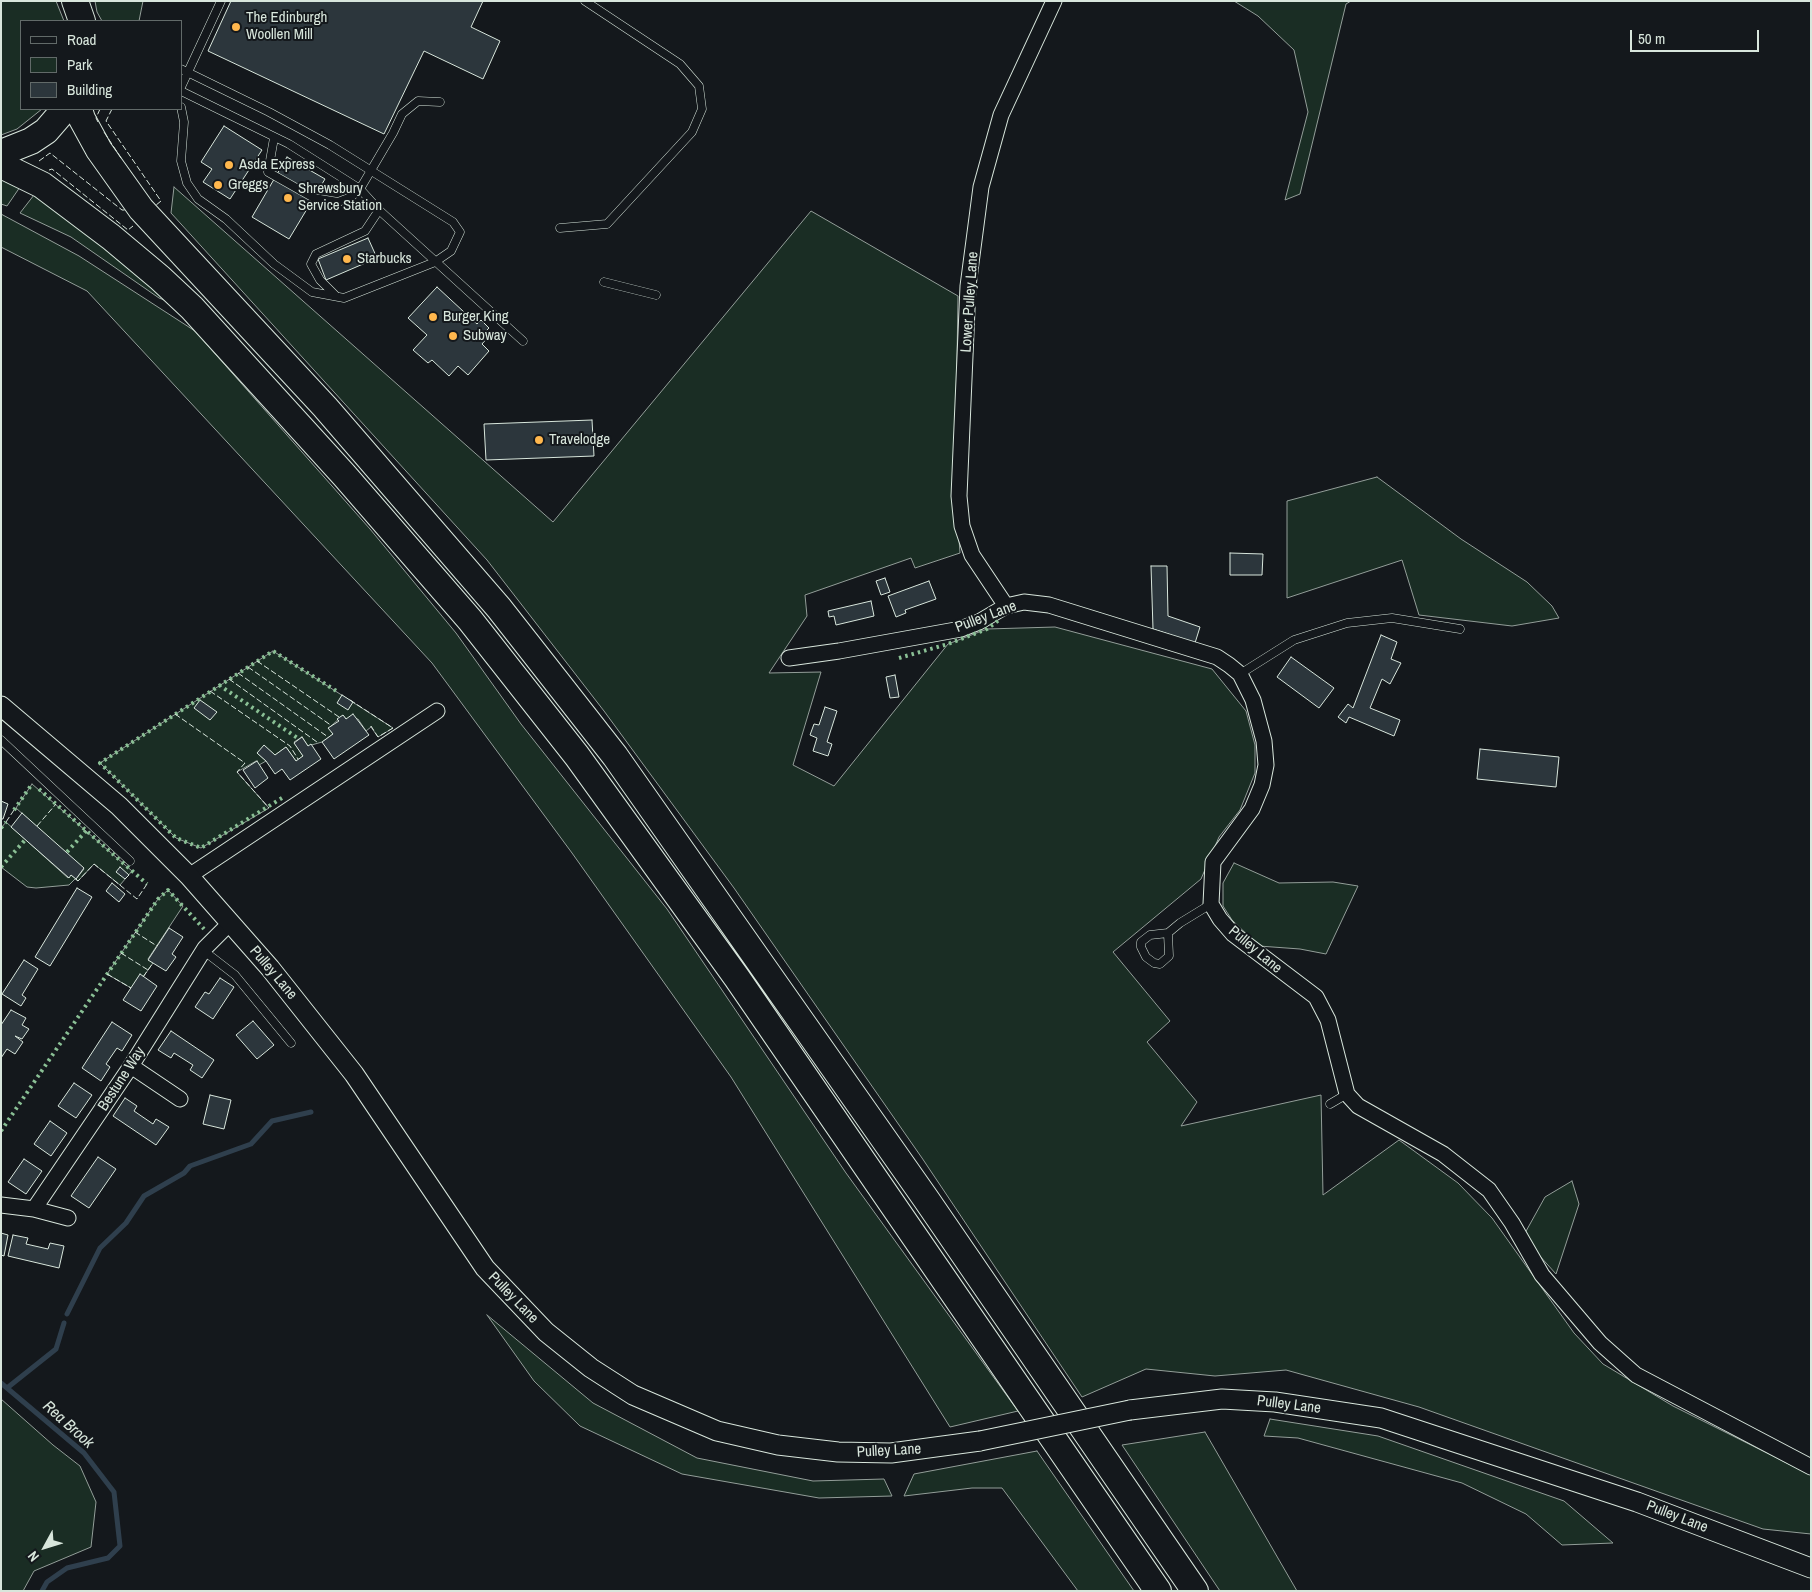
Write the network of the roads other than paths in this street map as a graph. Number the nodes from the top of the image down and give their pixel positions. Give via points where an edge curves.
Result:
1 (221, 1) edge
2 (585, 1) edge
3 (1054, 1) edge
4 (184, 70) edge
5 (182, 92) edge
6 (440, 102) dead end
7 (64, 110) edge
8 (79, 110) edge
9 (182, 110) edge
10 (274, 138) junction
11 (1, 153) edge
12 (1, 165) edge
13 (370, 171) junction
14 (360, 189) junction
15 (380, 210) junction
16 (560, 228) dead end
17 (435, 262) junction
18 (604, 282) dead end
19 (656, 295) dead end
20 (344, 298) junction
21 (523, 341) dead end
22 (1006, 606) junction
23 (1460, 629) dead end
24 (789, 658) dead end
25 (1240, 674) junction
26 (1, 706) edge
27 (437, 711) dead end
28 (1, 740) edge
29 (130, 861) dead end
30 (189, 876) junction
31 (1211, 904) junction
32 (230, 923) junction
33 (1168, 933) junction
34 (204, 951) junction
35 (291, 1043) dead end
36 (131, 1066) junction
37 (1347, 1094) junction
38 (180, 1099) dead end
39 (1330, 1104) dead end
40 (1, 1205) edge
41 (34, 1209) junction
42 (68, 1218) dead end
43 (1811, 1467) edge
44 (1811, 1568) edge
45 (1158, 1591) edge
46 (1195, 1591) edge

1 - 4 lane
2 - 16 lane via 680,64 699,86 702,109 686,138 608,224
3 - 22 street, Lower Pulley Lane via 1001,115 981,187 968,286 959,496 962,526 972,555
4 - 13 lane via 330,145
5 - 10 lane
6 - 13 lane via 418,101 402,114
7 - 11 highway via 46,131
8 - 46 highway via 99,150 141,209 358,444 500,608 615,756 926,1199
9 - 20 lane via 184,122 181,161 187,183 198,199 312,292
10 - 14 lane
10 - 14 lane via 268,172 314,198 338,202
12 - 45 highway via 42,185 104,231 192,308 470,620 577,756 737,978
13 - 14 lane
13 - 17 lane via 453,222 460,232 451,251
14 - 15 lane
15 - 17 lane
15 - 20 lane via 365,230 316,254 311,264 331,293
17 - 20 lane
17 - 21 lane
18 - 19 lane
22 - 24 street, Pulley Lane via 960,629
22 - 25 street, Pulley Lane via 1024,602 1049,605 1217,657
23 - 25 lane via 1392,618 1347,622 1294,640
25 - 31 street, Pulley Lane via 1253,700 1264,741 1266,765 1252,809 1213,862
26 - 30 street, Pulley Lane via 119,806
27 - 30 street
28 - 29 lane
30 - 32 street, Pulley Lane
31 - 33 lane
31 - 37 street, Pulley Lane via 1233,934 1316,998 1328,1020
32 - 34 street, Bestune Way
32 - 44 street, Pulley Lane, bridge via 354,1074 484,1268 546,1332 591,1368 633,1395 717,1431 838,1452 891,1453 980,1441 1130,1410 1222,1399 1275,1402 1381,1418 1637,1502
33 - 33 lane via 1169,956 1165,962 1154,963 1146,957 1140,947 1141,942 1150,935
34 - 35 lane via 235,975
34 - 36 street, Bestune Way
36 - 38 street
36 - 41 street, Bestune Way
37 - 39 lane
37 - 43 street via 1358,1106 1444,1154 1489,1190 1542,1275 1600,1343 1636,1375
40 - 41 street
41 - 42 street

